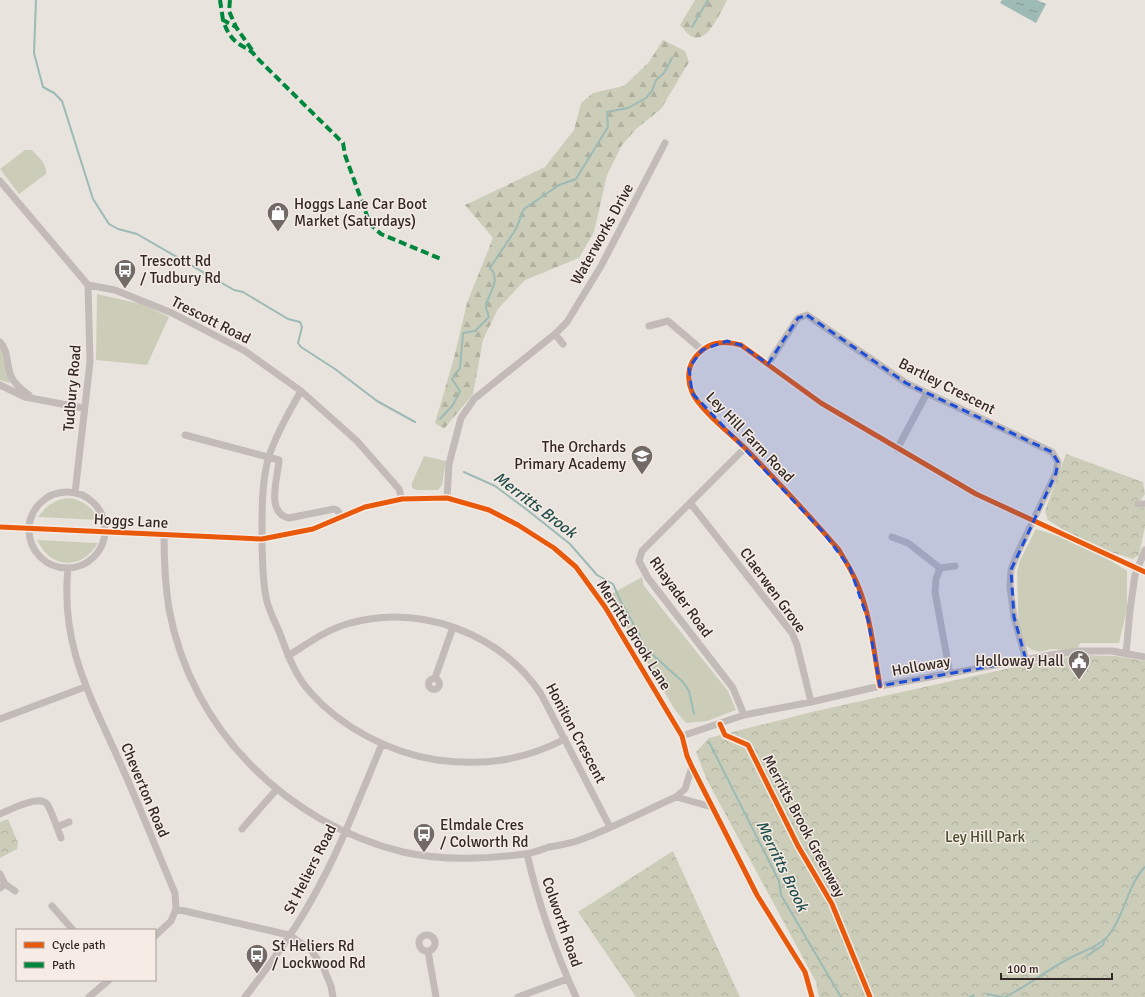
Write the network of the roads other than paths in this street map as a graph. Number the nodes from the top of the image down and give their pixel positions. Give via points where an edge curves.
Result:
1 (665, 143) dead end
2 (0, 181) edge
3 (3, 190) edge
4 (88, 285) junction
5 (649, 326) dead end
6 (555, 334) junction
7 (0, 342) edge
8 (563, 344) dead end
9 (702, 350) junction
10 (768, 364) junction
11 (0, 385) edge
12 (301, 391) junction
13 (926, 393) junction
14 (34, 398) junction
15 (83, 408) junction
16 (185, 436) dead end
17 (745, 448) junction
18 (897, 449) junction
19 (269, 457) junction
20 (75, 493) junction
21 (447, 498) junction
22 (402, 499) junction
23 (691, 504) junction
24 (342, 517) junction
25 (1034, 520) junction
26 (0, 527) edge
27 (29, 527) junction
28 (105, 532) junction
29 (164, 534) junction
30 (892, 537) dead end
31 (262, 539) junction
32 (1145, 550) edge
33 (956, 566) dead end
34 (68, 568) junction
35 (940, 568) junction
36 (1138, 569) junction
37 (1145, 572) edge
38 (453, 627) junction
39 (1126, 654) junction
40 (288, 656) junction
41 (1145, 657) edge
42 (1026, 660) junction
43 (950, 674) junction
44 (435, 678) dead end
45 (880, 686) junction
46 (85, 687) junction
47 (811, 702) junction
48 (744, 715) junction
49 (0, 719) edge
50 (682, 736) junction
51 (565, 740) junction
52 (382, 744) junction
53 (692, 767) junction
54 (276, 790) junction
55 (676, 796) junction
56 (712, 807) junction
57 (0, 814) edge
58 (69, 822) dead end
59 (57, 827) junction
60 (610, 827) junction
61 (242, 829) dead end
62 (344, 832) junction
63 (61, 838) dead end
64 (527, 854) junction
65 (0, 874) edge
66 (2, 886) edge
67 (15, 891) dead end
68 (52, 906) dead end
69 (176, 909) junction
70 (72, 929) edge
71 (156, 935) edge
72 (290, 935) junction
73 (428, 951) dead end
74 (568, 979) junction
75 (108, 981) edge
76 (89, 997) edge
77 (245, 997) edge
78 (333, 997) edge
79 (436, 997) edge
80 (518, 997) edge
81 (576, 997) edge
82 (812, 997) edge

1 - 6 street, Waterworks Drive via 601,266 567,322
2 - 3 street
3 - 4 street
4 - 12 street, Trescott Road via 115,290 172,313 245,351
4 - 15 street, Tudbury Road via 90,362
5 - 9 street via 668,321
6 - 8 street
6 - 21 street, Waterworks Drive via 474,399 461,418 450,464
7 - 14 street via 4,345 11,377 20,388
9 - 10 street via 727,341 741,345
9 - 17 street, Ley Hill Farm Road via 694,357 689,368 692,393 710,415
10 - 13 street, Bartley Crescent via 798,318 807,315 906,383
10 - 18 street via 821,403
11 - 14 street via 25,397
12 - 19 street via 284,419
12 - 22 street, Trescott Road via 357,441 399,489
13 - 18 street
13 - 25 street, Bartley Crescent via 1052,452 1058,462 1056,473
14 - 15 street
15 - 20 street, Tudbury Road
16 - 19 street
17 - 23 street
17 - 45 street, Ley Hill Farm Road via 839,550 850,568 860,589 866,612
18 - 25 street via 976,494
19 - 24 street via 279,460 275,501 276,510 284,517 334,509
19 - 31 street via 262,498
20 - 27 street via 58,494 45,499 35,510
20 - 28 street via 94,504 101,515
21 - 22 street, Merritts Brook Lane
21 - 50 street, Merritts Brook Lane via 489,510 518,525 554,548 576,567 605,607
22 - 24 street, Merritts Brook Lane via 365,508
23 - 47 street, Claerwen Grove via 792,633
23 - 48 street, Rhayader Road via 642,551 639,561 648,578 733,688
24 - 31 street, Merritts Brook Lane via 314,529
25 - 36 street
25 - 42 street, Bartley Crescent via 1011,570 1010,587 1014,617
26 - 27 street, Hoggs Lane
27 - 28 street, Hoggs Lane
27 - 34 street via 32,544 40,556 50,564
28 - 29 street, Hoggs Lane
28 - 34 street via 103,543 93,558 79,566
29 - 31 street, Hoggs Lane
29 - 54 street via 164,571 169,610 182,657 200,698 226,738 248,764
30 - 35 street via 908,543
31 - 40 street via 266,598
32 - 36 street
33 - 35 street
34 - 46 street, Cheverton Road via 67,607 70,631
35 - 43 street via 935,592
36 - 37 street
36 - 39 street via 1130,610
38 - 40 street, Honiton Crescent via 439,621 401,616 347,624
38 - 44 street
38 - 51 street, Honiton Crescent via 485,641 509,658 533,682
39 - 41 street, Holloway
39 - 42 street, Holloway via 1112,651 1079,651
40 - 52 street via 310,692 334,715
42 - 43 street, Holloway
43 - 45 street, Holloway
45 - 47 street, Holloway
46 - 49 street
46 - 69 street, Cheverton Road via 176,893
47 - 48 street, Holloway
48 - 50 street, Holloway
50 - 53 street, Merritts Brook Lane via 684,749
51 - 52 street via 507,761 472,764 426,758
51 - 60 street, Honiton Crescent
52 - 62 street, St Heliers Road
53 - 55 street via 685,789
53 - 56 street, Merritts Brook Lane
54 - 61 street
54 - 62 street via 312,815
55 - 56 street
55 - 60 street
56 - 82 street, Merritts Brook Lane via 757,895 805,972
57 - 59 street via 35,800 42,800 46,803
58 - 59 street
59 - 63 street
60 - 64 street via 577,841
62 - 64 street via 403,852 432,856 484,858
62 - 72 street, St Heliers Road via 312,900
64 - 74 street, Colworth Road via 536,894
65 - 66 street
66 - 67 street
68 - 70 street
69 - 71 street via 171,921
69 - 72 street
72 - 77 street, St Heliers Road
72 - 78 street via 311,950 324,968
73 - 79 street
74 - 80 street
74 - 81 street, Colworth Road
75 - 76 street

